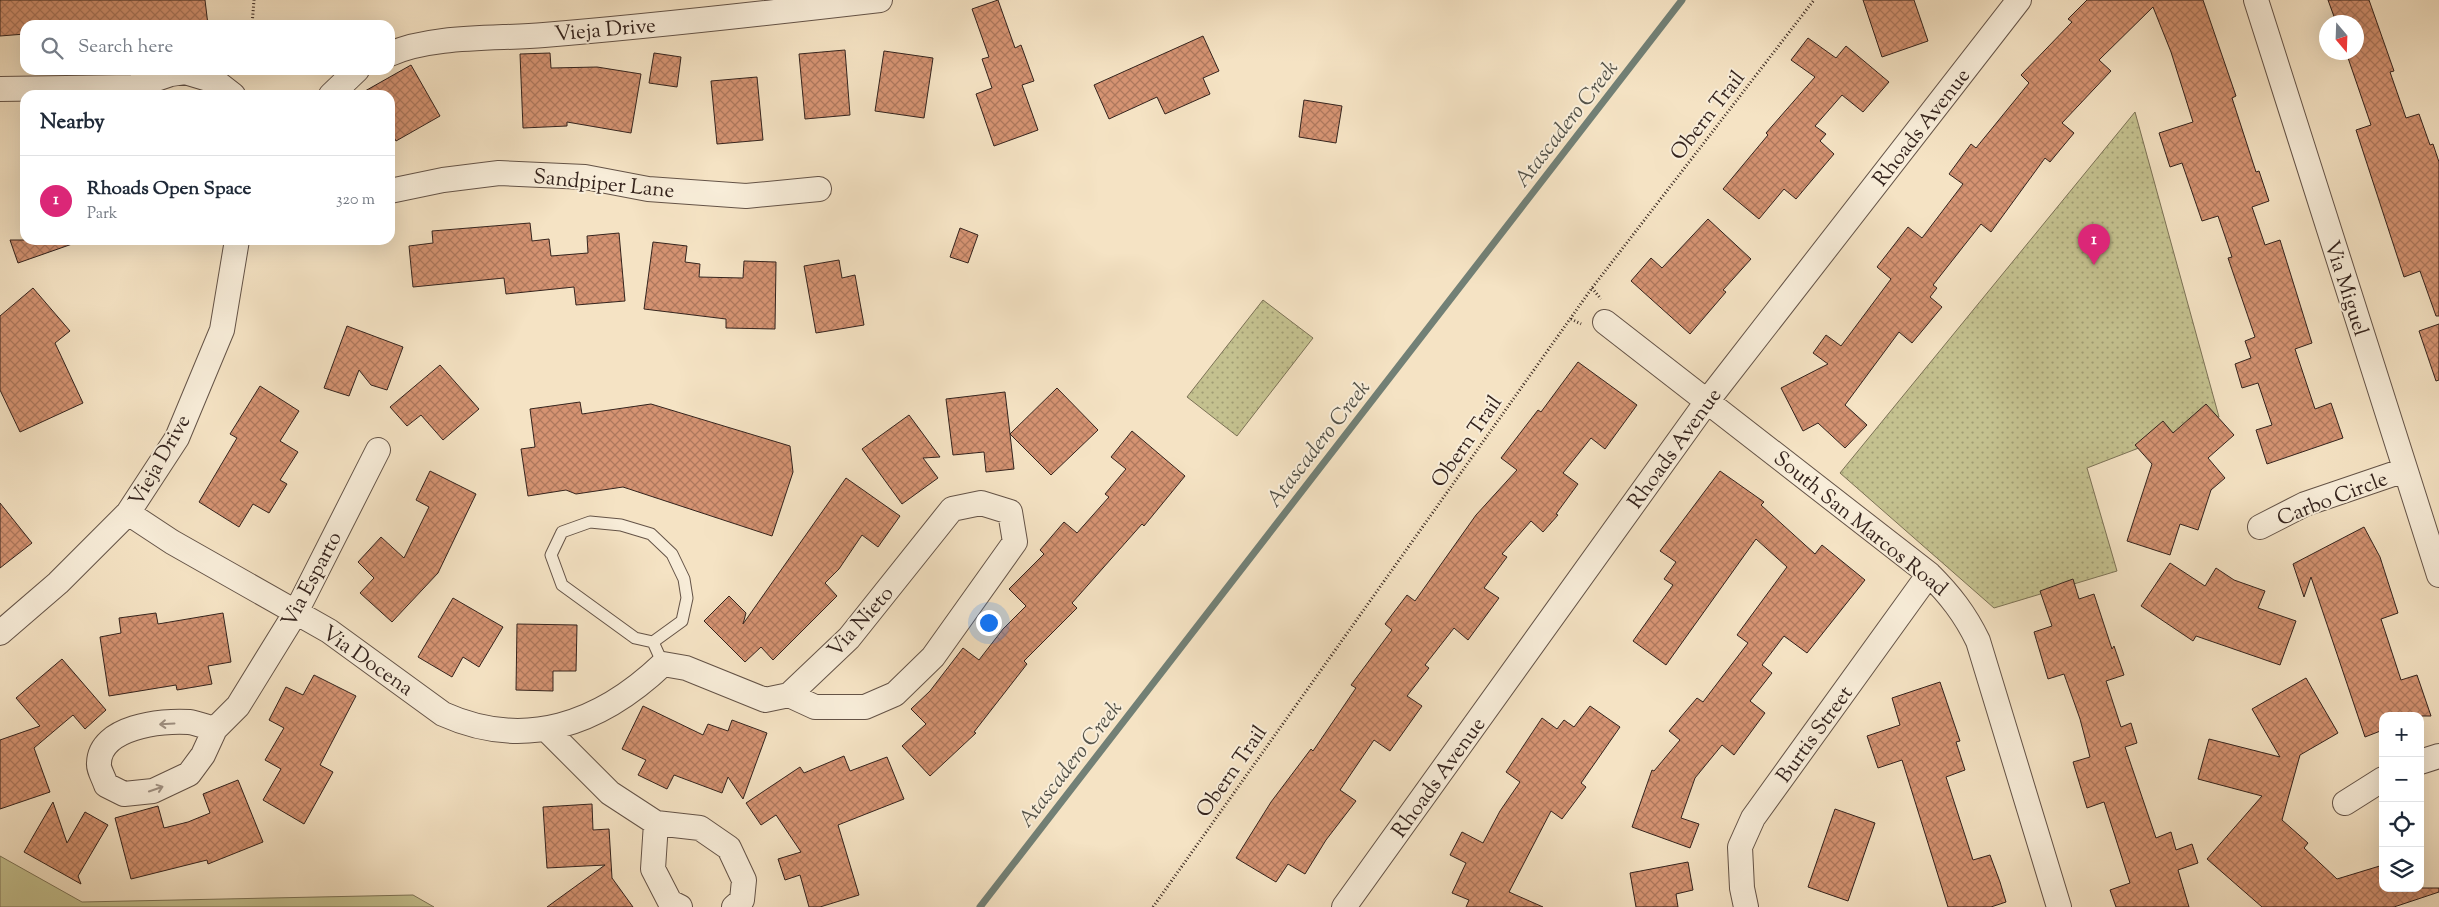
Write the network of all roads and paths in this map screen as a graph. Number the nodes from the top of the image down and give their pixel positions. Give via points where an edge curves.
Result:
1 (254, 0) edge
2 (880, 0) edge
3 (1814, 0) edge
4 (2019, 0) edge
5 (2256, 0) edge
6 (252, 20) edge
7 (395, 52) edge
8 (175, 75) edge
9 (196, 75) edge
10 (352, 75) edge
11 (0, 89) edge
12 (227, 90) edge
13 (336, 90) edge
14 (819, 189) dead end
15 (395, 191) edge
16 (236, 245) edge
17 (1605, 322) dead end
18 (1708, 400) junction
19 (378, 450) dead end
20 (2405, 470) junction
21 (128, 513) junction
22 (2260, 527) dead end
23 (1929, 574) junction
24 (2439, 575) edge
25 (296, 612) junction
26 (0, 633) edge
27 (653, 642) junction
28 (663, 664) junction
29 (789, 696) junction
30 (215, 730) junction
31 (547, 730) junction
32 (2439, 756) edge
33 (2424, 761) edge
34 (2379, 782) edge
35 (2345, 803) dead end
36 (656, 823) junction
37 (680, 907) edge
38 (734, 907) edge
39 (1153, 907) edge
40 (1344, 907) edge
41 (1746, 907) edge
42 (2059, 907) edge

1 - 6 path
2 - 7 street, Vieja Drive via 652,25 456,40
3 - 39 path, Obern Trail via 1592,288
4 - 18 street, Rhoads Avenue
5 - 20 street, Via Miguel
8 - 11 street via 134,87
9 - 12 street via 215,80
10 - 13 street
14 - 15 street, Sandpiper Lane via 746,196 648,189 585,177 499,173 443,180
16 - 21 street, Vieja Drive via 222,330 177,438
17 - 18 street, South San Marcos Road
18 - 23 street, South San Marcos Road
18 - 40 street, Rhoads Avenue
19 - 25 street, Via Esparto
20 - 22 street, Carbo Circle via 2304,504
20 - 24 street, Via Miguel
21 - 25 street, Via Docena via 172,542
21 - 26 street, Vieja Drive via 58,583
23 - 41 street, Burtis Street via 1753,818 1740,847
23 - 42 street, South San Marcos Road via 1968,619 1978,641
25 - 30 street, Via Esparto via 238,706
25 - 31 street, Via Docena via 329,631 442,714 500,731
27 - 27 lane via 682,621 687,598 684,579 672,554 650,534 622,525 590,522 562,532 551,555 562,585 635,638
27 - 28 lane
28 - 29 street via 686,668 765,700
28 - 31 street, Via Docena via 622,697 594,714
29 - 29 street, Via Nieto via 849,638 952,509 981,503 1010,512 1014,542 933,657 895,694 865,707 815,707
30 -> 30 street, Via Esparto via 189,722 151,725 122,732 104,745 98,764 106,785 124,794 153,791 189,774 203,756
31 - 36 street via 610,793
32 - 33 street
34 - 35 street
36 - 37 street via 653,869 670,902
36 - 38 street via 700,828 729,848 744,880 742,900

